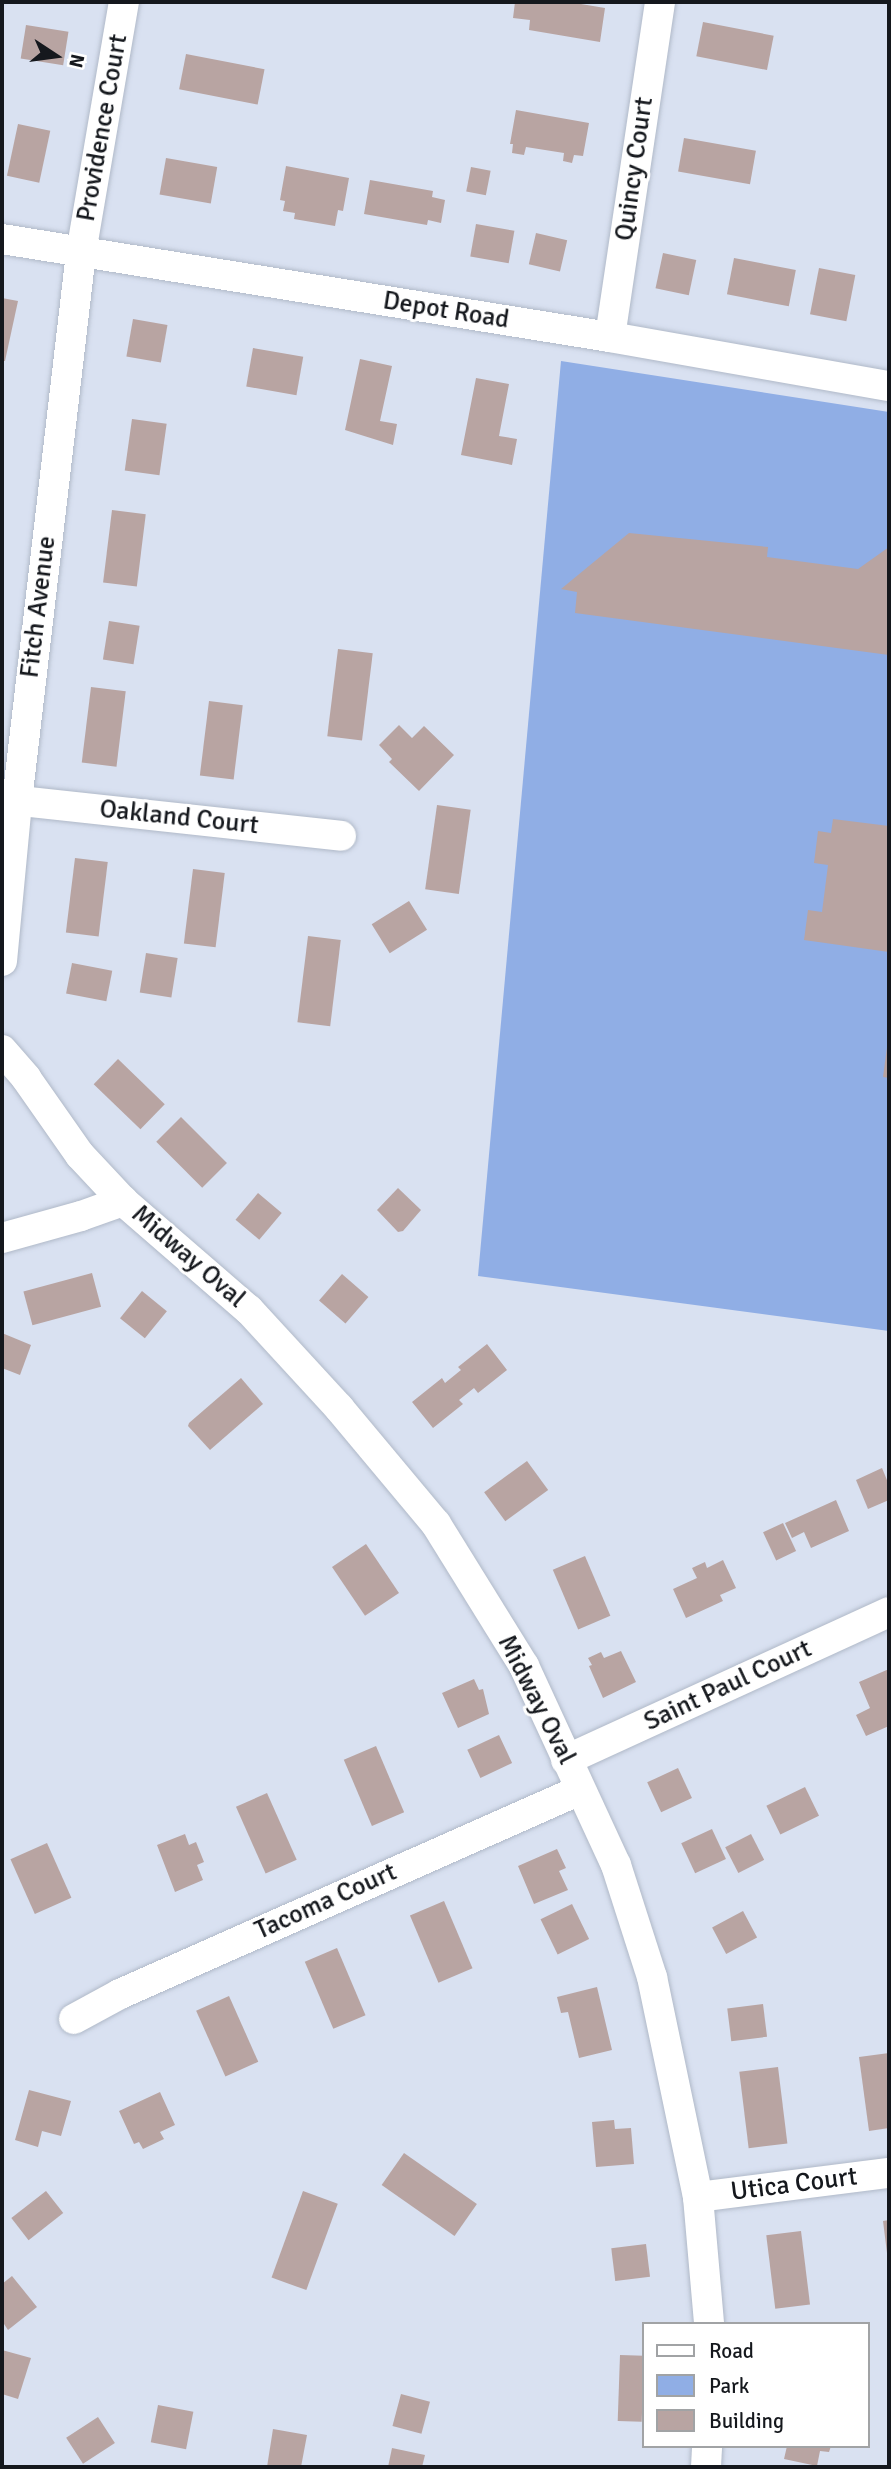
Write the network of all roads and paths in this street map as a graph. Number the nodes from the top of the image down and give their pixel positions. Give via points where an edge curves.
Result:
1 (124, 2) edge
2 (660, 2) edge
3 (2, 239) edge
4 (81, 253) junction
5 (610, 337) junction
6 (889, 386) edge
7 (9, 800) edge
8 (341, 836) dead end
9 (2, 961) edge
10 (2, 1050) edge
11 (123, 1201) junction
12 (2, 1238) edge
13 (889, 1612) edge
14 (566, 1760) junction
15 (580, 1790) junction
16 (74, 2019) dead end
17 (889, 2173) edge
18 (698, 2197) junction
19 (709, 2322) edge
20 (707, 2448) edge
21 (706, 2467) edge

1 - 4 street, Providence Court
2 - 5 street, Quincy Court
3 - 4 street, Depot Road
4 - 5 street, Depot Road
4 - 7 street, Fitch Avenue
5 - 6 street, Depot Road
7 - 8 street, Oakland Court
7 - 9 street, Fitch Avenue
10 - 11 street, Midway Oval via 80,1155
11 - 12 street, Midway Oval
11 - 14 street, Midway Oval via 249,1310 436,1524 524,1666
13 - 14 street, Saint Paul Court
14 - 15 street, Midway Oval
15 - 16 street, Tacoma Court via 120,1994
15 - 18 street, Midway Oval via 616,1865 652,1977
17 - 18 street, Utica Court
18 - 19 street, Midway Oval
20 - 21 street

